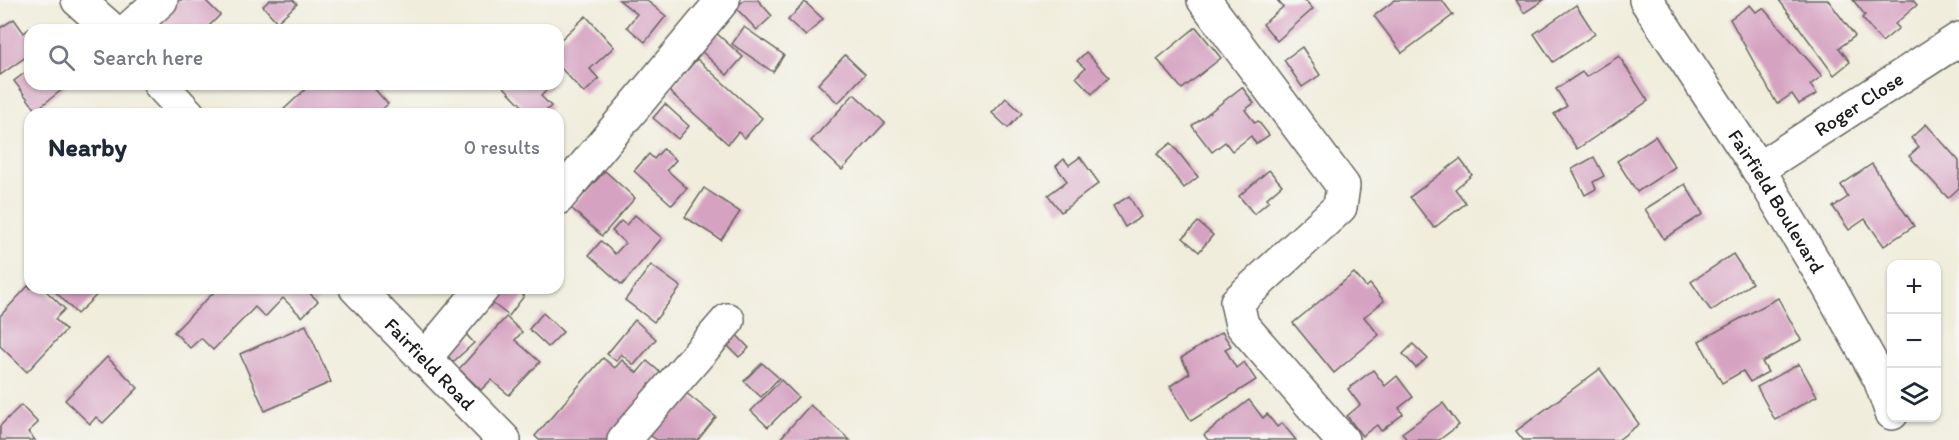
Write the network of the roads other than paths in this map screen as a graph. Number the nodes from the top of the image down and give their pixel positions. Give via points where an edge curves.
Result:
1 (78, 0) edge
2 (161, 0) edge
3 (723, 0) edge
4 (1204, 0) edge
5 (1646, 0) edge
6 (105, 24) edge
7 (135, 24) edge
8 (1959, 39) edge
9 (166, 90) edge
10 (182, 108) edge
11 (1758, 169) junction
12 (564, 191) edge
13 (362, 294) edge
14 (478, 294) edge
15 (728, 320) dead end
16 (424, 359) junction
17 (1887, 399) edge
18 (1895, 422) edge
19 (504, 440) edge
20 (624, 440) edge
21 (1342, 440) edge
22 (1901, 440) edge

1 - 6 street
2 - 7 street
3 - 12 street
4 - 21 street via 1343,186 1340,207 1237,302 1242,325
5 - 11 street, Fairfield Boulevard
8 - 11 street, Roger Close
9 - 10 street
11 - 17 street, Fairfield Boulevard via 1829,287
13 - 16 street, Fairfield Road
14 - 16 street
15 - 20 street
16 - 19 street, Fairfield Road
18 - 22 street

